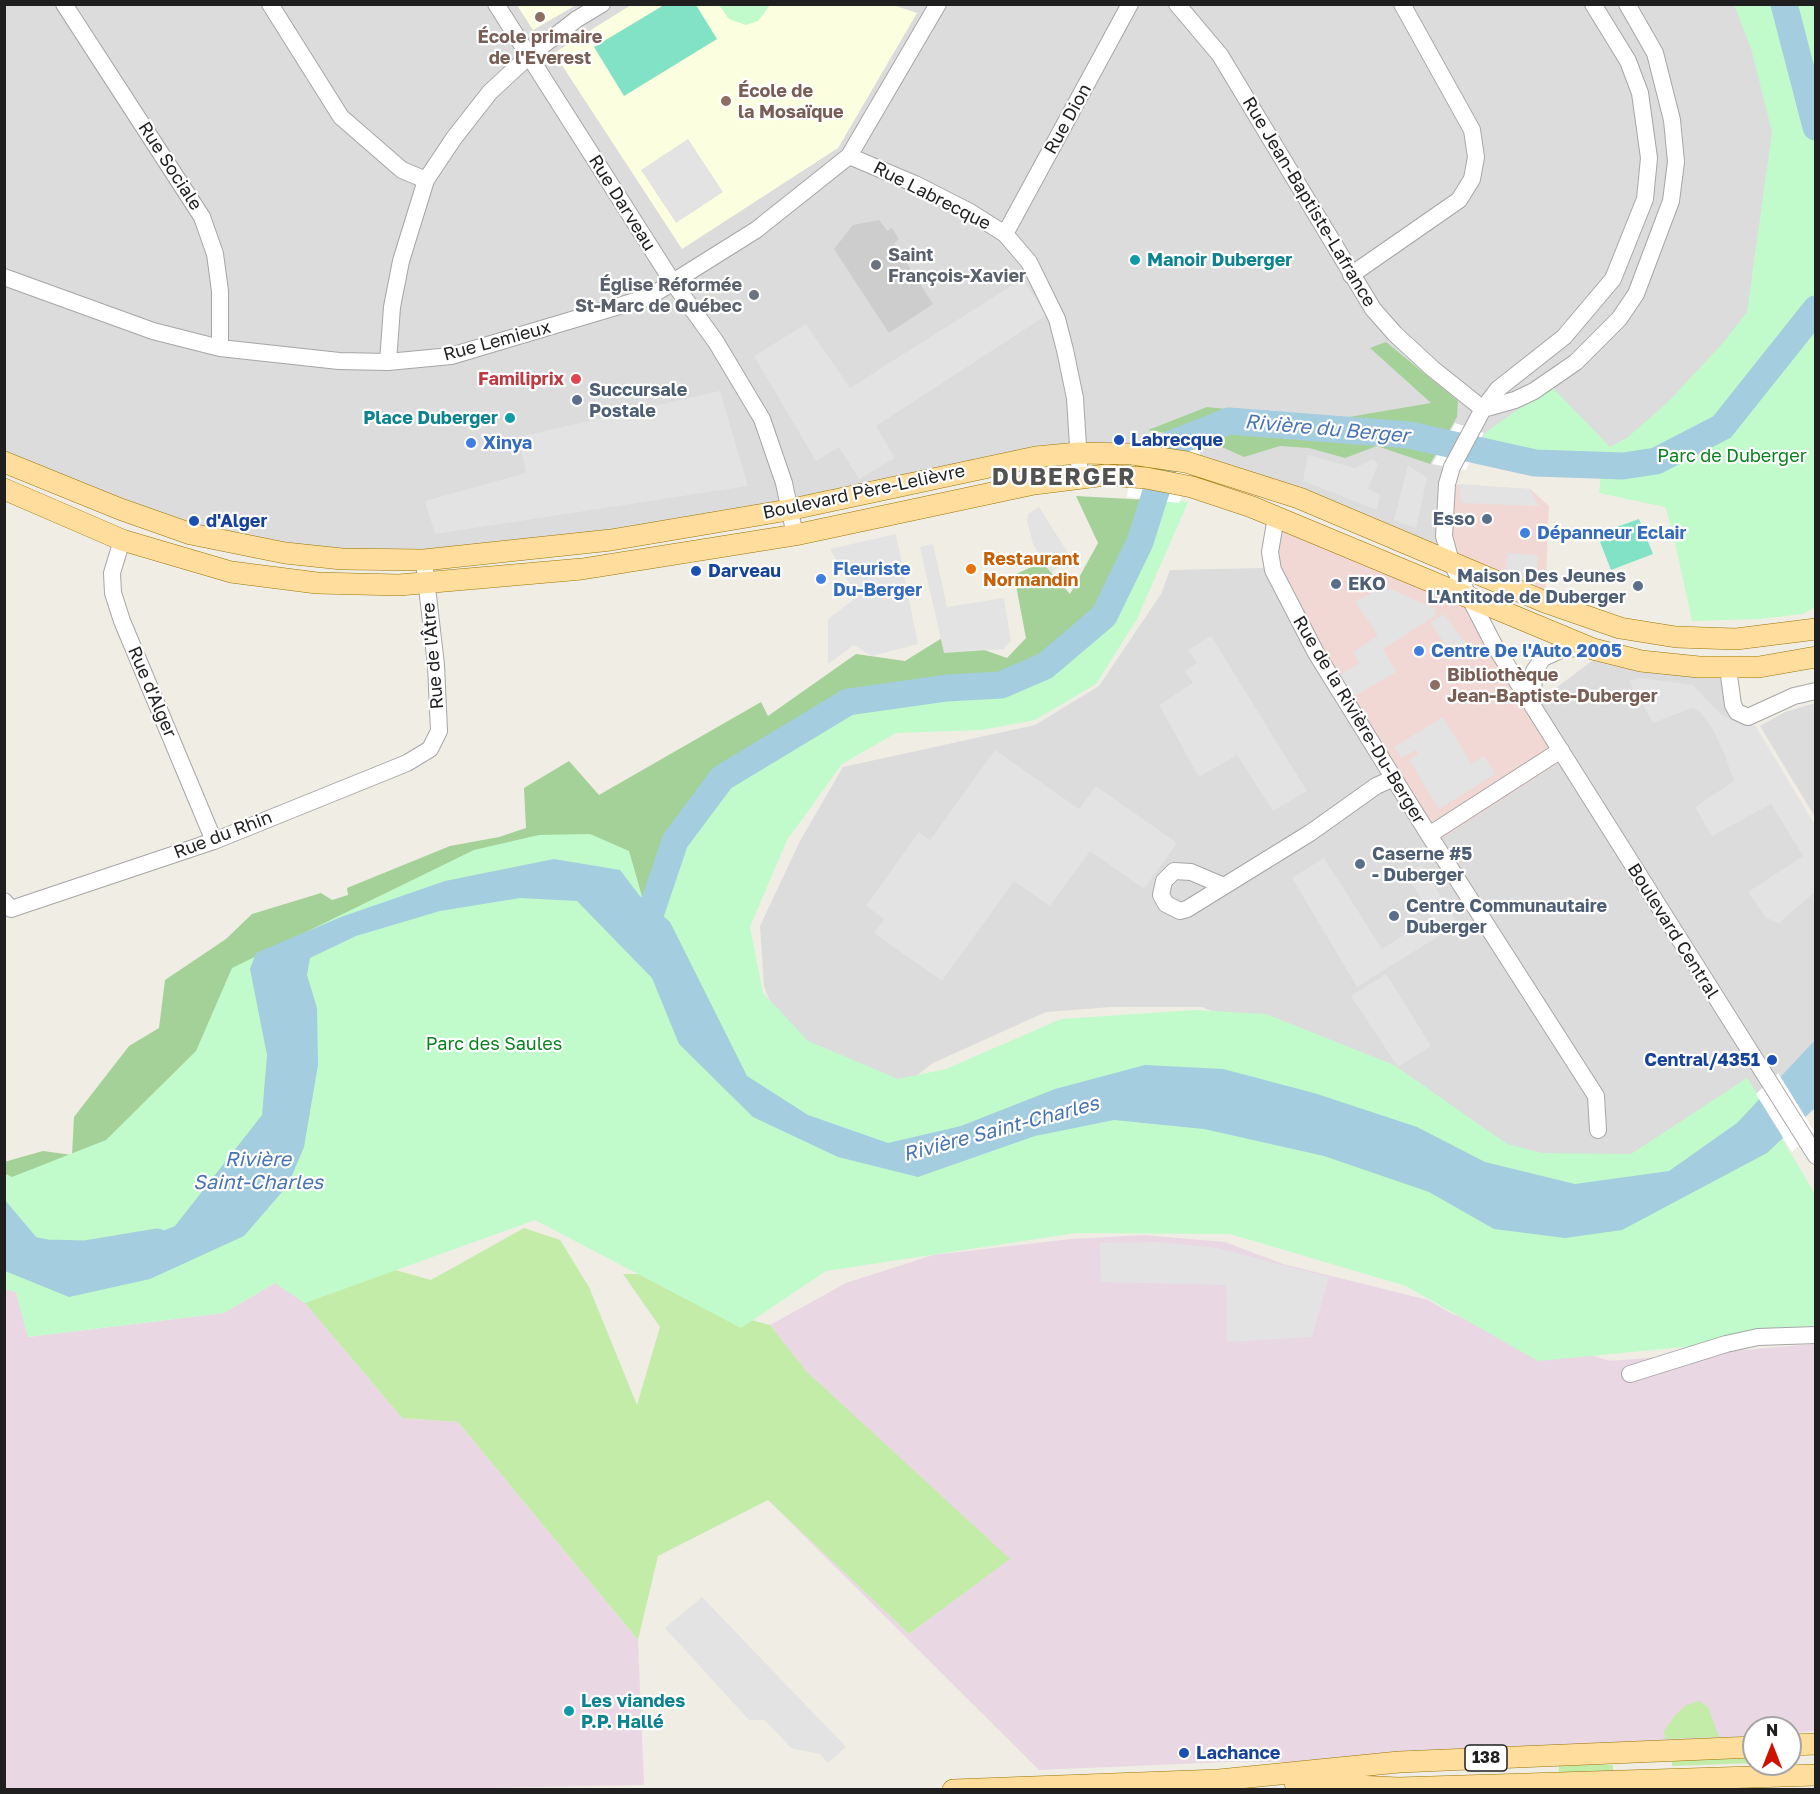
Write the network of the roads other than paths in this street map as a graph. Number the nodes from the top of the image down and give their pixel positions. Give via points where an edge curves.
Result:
1 (64, 4) edge
2 (270, 4) edge
3 (496, 4) edge
4 (602, 4) edge
5 (938, 4) edge
6 (1130, 4) edge
7 (1177, 4) edge
8 (1402, 4) edge
9 (1593, 4) edge
10 (1627, 4) edge
11 (529, 56) junction
12 (849, 156) junction
13 (426, 180) junction
14 (1005, 234) junction
15 (1351, 275) junction
16 (4, 277) edge
17 (672, 281) junction
18 (220, 348) junction
19 (388, 362) junction
20 (1483, 409) junction
21 (1078, 453) junction
22 (4, 462) edge
23 (1080, 478) junction
24 (4, 489) edge
25 (788, 510) junction
26 (1276, 517) junction
27 (795, 535) junction
28 (122, 540) junction
29 (424, 560) junction
30 (1451, 562) junction
31 (427, 584) junction
32 (1471, 600) junction
33 (1815, 629) edge
34 (1593, 650) junction
35 (1815, 657) edge
36 (1728, 668) junction
37 (1815, 691) edge
38 (1533, 705) junction
39 (430, 749) joint
40 (1561, 750) junction
41 (1394, 778) junction
42 (1429, 836) junction
43 (214, 841) junction
44 (1224, 886) dead end
45 (8, 905) edge
46 (1598, 1130) dead end
47 (1815, 1156) edge
48 (1815, 1335) edge
49 (1630, 1374) dead end
50 (1742, 1748) edge
51 (1815, 1775) edge
52 (1221, 1785) edge
53 (953, 1790) edge

1 - 18 street, Rue Sociale via 202,217 215,254 220,291
2 - 13 street via 341,117 402,170
3 - 11 street, Rue Darveau
4 - 11 street
5 - 12 street, Rue Lemieux
6 - 14 street, Rue Dion
7 - 15 street, Rue Jean-Baptiste-Lafrance via 1220,55
8 - 15 street via 1472,130 1476,158 1472,179 1459,200
9 - 20 street, Boulevard Central via 1628,62 1640,93 1649,158 1645,199 1614,279 1564,337 1498,389
10 - 20 street via 1655,53 1672,120 1676,162 1671,201 1636,294 1619,319 1576,362 1534,391
11 - 13 street via 490,92
11 - 17 street, Rue Darveau
12 - 14 street, Rue Labrecque via 915,184
12 - 17 street, Rue Lemieux via 756,230
13 - 19 street via 401,261 392,307
14 - 21 street, Rue Labrecque via 1029,262 1057,319 1075,398
15 - 20 street, Rue Jean-Baptiste-Lafrance via 1395,334
16 - 18 street, Rue Lemieux via 153,331
17 - 19 street, Rue Lemieux via 649,297 451,356
17 - 25 street, Rue Darveau via 716,342 762,419 784,483
18 - 19 street, Rue Lemieux via 339,361
20 - 30 street, Boulevard Central via 1447,484 1444,536
21 - 23 street, Rue Labrecque
21 - 25 main road, Boulevard Père-Lelièvre via 1016,460
21 - 30 main road, Boulevard Père-Lelièvre via 1132,454 1194,465 1299,498
22 - 29 main road, Boulevard Père-Lelièvre via 191,534 285,554
23 - 26 main road, Boulevard Père-Lelièvre via 1129,476 1186,486
23 - 27 main road, Boulevard Père-Lelièvre via 1006,489
24 - 28 main road, Boulevard Père-Lelièvre
25 - 27 street, Rue Darveau
25 - 29 main road, Boulevard Père-Lelièvre via 577,546
26 - 32 main road, Boulevard Père-Lelièvre
26 - 41 street, Rue de la Rivière-Du-Berger via 1270,552 1273,570 1316,653
27 - 31 main road, Boulevard Père-Lelièvre via 582,569
28 - 31 main road, Boulevard Père-Lelièvre via 231,572 317,583
28 - 43 street, Rue d'Alger via 112,573 113,593
29 - 31 street, Rue de l'Âtre
30 - 32 street, Boulevard Central
30 - 33 main road, Boulevard Père-Lelièvre via 1562,609 1646,633 1736,639
31 - 39 street, Rue de l'Âtre via 439,731
32 - 34 main road, Boulevard Père-Lelièvre
32 - 38 street, Boulevard Central
34 - 36 main road, Boulevard Père-Lelièvre via 1669,665
34 - 38 street via 1565,648 1543,658 1534,671
35 - 36 main road, Boulevard Père-Lelièvre
36 - 37 street via 1733,705 1745,716
38 - 40 street, Boulevard Central
39 - 43 street, Rue du Rhin via 407,763
40 - 42 street
40 - 47 street, Boulevard Central
41 - 42 street, Rue de la Rivière-Du-Berger
41 - 44 street
42 - 46 street, Rue de la Rivière-Du-Berger via 1596,1096
43 - 45 street, Rue du Rhin
48 - 49 street via 1737,1342
50 - 52 main road, 138 via 1399,1762
51 - 52 main road, 138 via 1398,1788
52 - 53 main road, 138

